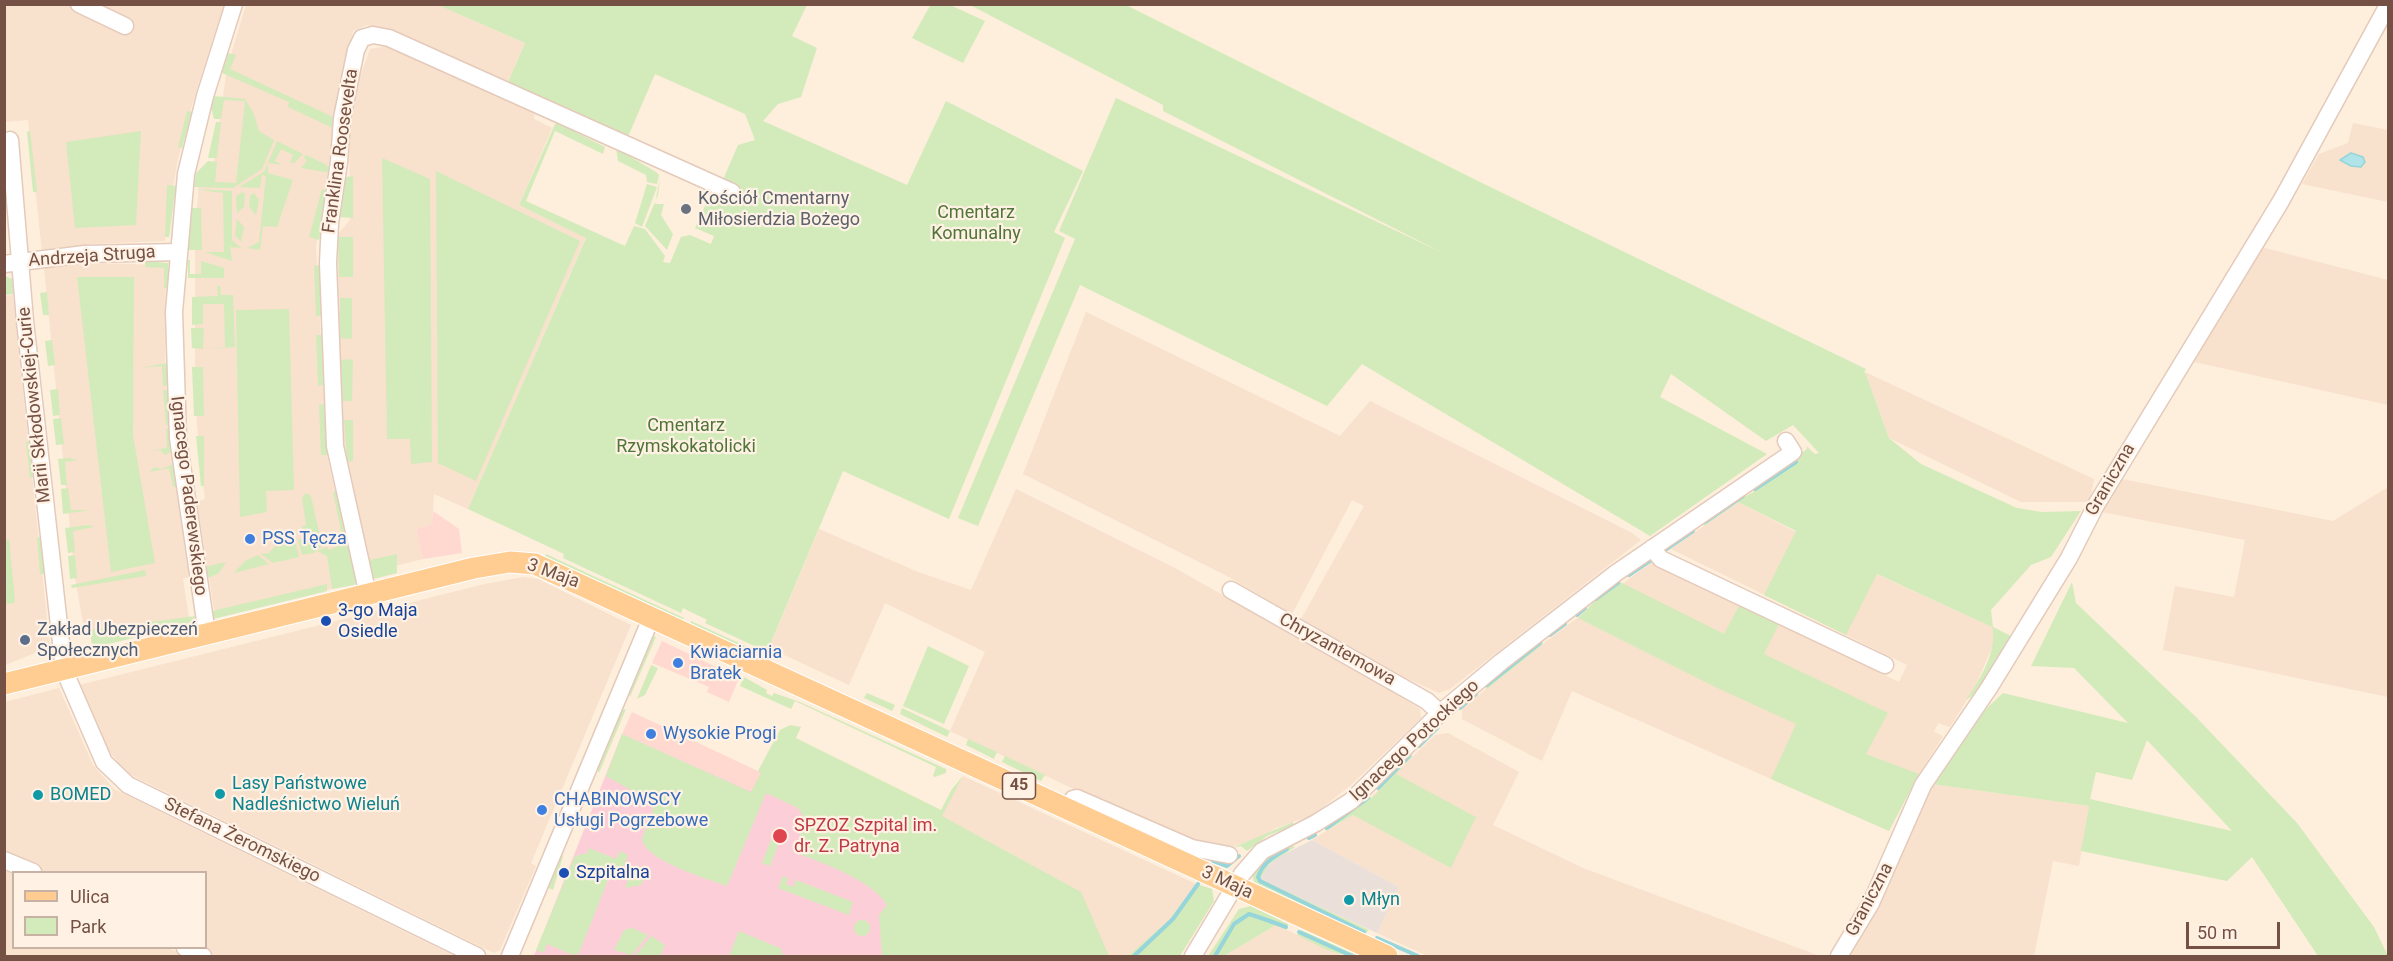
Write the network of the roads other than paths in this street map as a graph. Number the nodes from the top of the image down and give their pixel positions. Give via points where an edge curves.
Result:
1 (79, 4) edge
2 (234, 4) edge
3 (2388, 5) edge
4 (125, 26) dead end
5 (10, 140) dead end
6 (732, 192) dead end
7 (179, 252) junction
8 (13, 263) edge
9 (1786, 441) dead end
10 (1652, 548) junction
11 (1231, 590) dead end
12 (368, 595) junction
13 (652, 616) junction
14 (207, 634) junction
15 (1885, 665) dead end
16 (64, 670) junction
17 (4, 684) edge
18 (1440, 712) junction
19 (1067, 808) junction
20 (1229, 855) dead end
21 (4, 860) edge
22 (29, 871) edge
23 (1236, 887) junction
24 (187, 949) edge
25 (203, 957) edge
26 (477, 957) edge
27 (510, 957) edge
28 (1193, 957) edge
29 (1387, 957) edge
30 (1839, 957) edge

1 - 4 street
2 - 7 street, Ignacego Paderewskiego via 192,143
3 - 30 street, Graniczna via 2281,201 2101,495 2069,558 1989,688 1923,785 1871,903
5 - 8 street, Marii Skłodowskiej-Curie
6 - 12 street, Franklina Roosevelta via 388,38 362,38 356,50 341,127 328,263 335,446
7 - 8 street, Andrzeja Struga via 85,254
7 - 14 street, Ignacego Paderewskiego via 174,312 177,422
8 - 16 street, Marii Skłodowskiej-Curie
9 - 10 street, Ignacego Potockiego via 1793,452
10 - 15 street via 1661,559
10 - 18 street, Ignacego Potockiego
11 - 18 street, Chryzantemowa via 1422,698
12 - 13 main road, 3 Maja / 45 via 474,568 521,562 548,568
12 - 14 main road, 3 Maja / 45
13 - 19 main road, 3 Maja / 45
13 - 27 street
14 - 16 main road, 3 Maja / 45
16 - 17 main road, 3 Maja / 45
16 - 26 street, Stefana Żeromskiego via 100,755 128,785
18 - 23 street, Ignacego Potockiego via 1351,801 1258,854
19 - 20 street, 3 Maja via 1077,798 1192,848
19 - 23 main road, 3 Maja / 45
21 - 22 street
23 - 28 street, Ignacego Potockiego
23 - 29 main road, 3 Maja / 45
24 - 25 street

